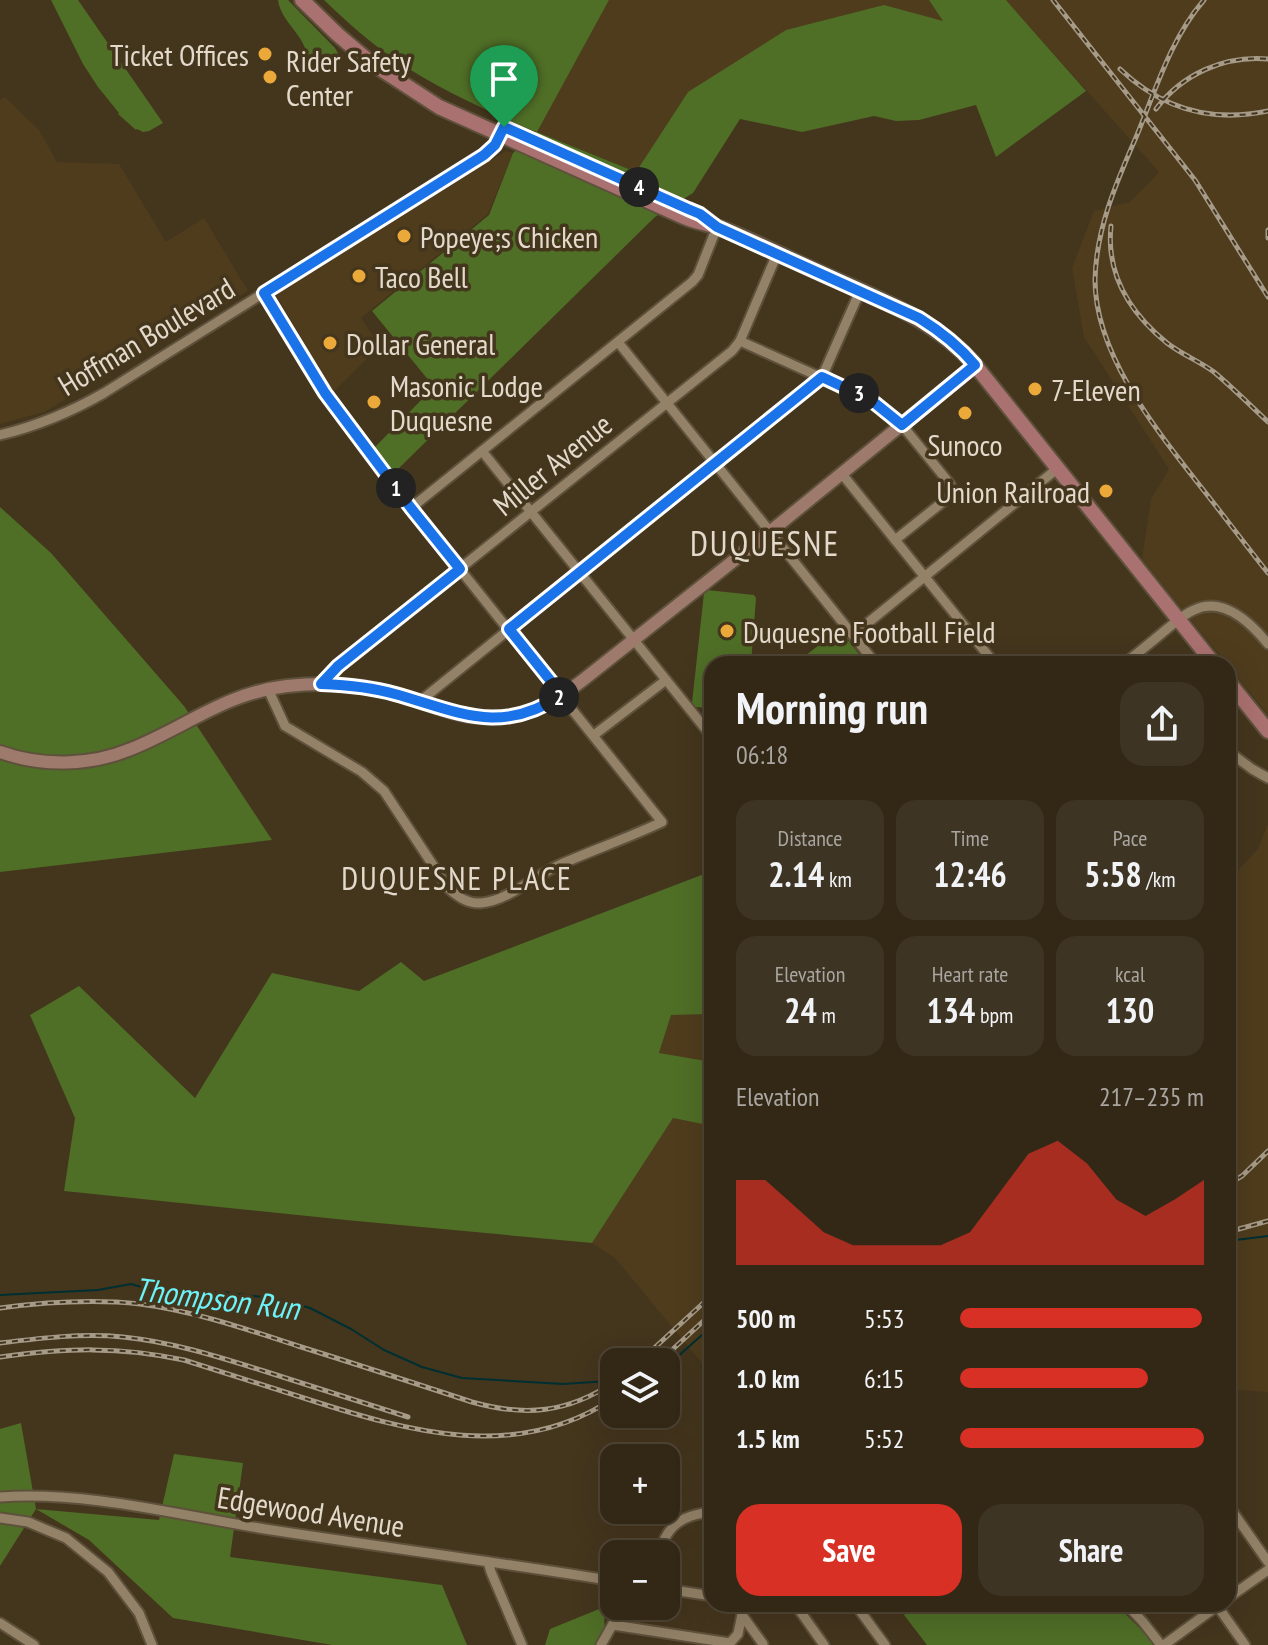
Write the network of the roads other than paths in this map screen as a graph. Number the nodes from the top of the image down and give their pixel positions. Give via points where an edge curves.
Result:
1 (302, 0) edge
2 (315, 0) edge
3 (509, 134) junction
4 (717, 227) junction
5 (777, 254) junction
6 (860, 291) junction
7 (264, 293) junction
8 (740, 341) junction
9 (618, 342) junction
10 (975, 365) junction
11 (822, 377) junction
12 (667, 403) junction
13 (902, 425) junction
14 (0, 435) edge
15 (482, 451) junction
16 (717, 464) junction
17 (1058, 468) junction
18 (842, 474) junction
19 (411, 508) junction
20 (531, 512) junction
21 (771, 531) junction
22 (895, 540) junction
23 (460, 569) junction
24 (580, 573) junction
25 (924, 577) junction
26 (1179, 620) junction
27 (509, 629) junction
28 (853, 635) junction
29 (634, 640) junction
30 (1268, 644) edge
31 (870, 656) edge
32 (988, 656) edge
33 (1134, 656) edge
34 (1208, 656) edge
35 (666, 680) junction
36 (321, 684) junction
37 (268, 689) junction
38 (1236, 691) edge
39 (562, 695) junction
40 (419, 702) junction
41 (704, 727) edge
42 (1268, 731) edge
43 (594, 735) junction
44 (0, 752) edge
45 (1236, 757) edge
46 (1268, 778) edge
47 (0, 1497) edge
48 (704, 1513) edge
49 (1236, 1516) edge
50 (0, 1518) edge
51 (665, 1538) dead end
52 (488, 1562) junction
53 (1268, 1562) edge
54 (1268, 1570) edge
55 (600, 1579) edge
56 (680, 1591) edge
57 (1236, 1592) edge
58 (704, 1595) edge
59 (742, 1612) edge
60 (745, 1612) edge
61 (801, 1612) edge
62 (861, 1612) edge
63 (1134, 1612) edge
64 (1208, 1612) edge
65 (1223, 1612) edge
66 (616, 1620) edge
67 (0, 1623) edge
68 (613, 1625) junction
69 (763, 1644) edge
70 (34, 1645) edge
71 (152, 1645) edge
72 (522, 1645) edge
73 (601, 1645) edge
74 (824, 1645) edge
75 (885, 1645) edge
76 (1162, 1645) edge
77 (1245, 1645) edge

1 - 3 main road via 401,83 439,107
2 - 3 main road via 405,76
3 - 4 main road via 686,213 700,214
3 - 7 street, Hoffman Boulevard via 484,155
4 - 5 main road
4 - 9 street via 692,282
5 - 6 main road
5 - 8 street, Miller Avenue
6 - 10 main road via 919,318
6 - 11 street
7 - 14 street, Hoffman Boulevard via 88,402
7 - 19 street via 320,386
8 - 11 street
8 - 12 street, Miller Avenue
9 - 12 street
9 - 15 street
10 - 13 street
10 - 17 main road
11 - 13 street via 871,400
11 - 16 street
12 - 16 street
12 - 20 street, Miller Avenue
13 - 18 street
13 - 22 street via 952,491
15 - 19 street
15 - 20 street
16 - 21 street
16 - 24 street
17 - 25 street
17 - 26 main road
18 - 21 street
18 - 22 street
19 - 23 street
20 - 23 street, Miller Avenue
20 - 24 street
21 - 28 street
21 - 29 street
22 - 25 street
23 - 27 street
23 - 36 street, Miller Avenue
24 - 27 street
24 - 29 street
25 - 28 street
25 - 32 street
26 - 30 street via 1202,607 1224,608 1245,620
26 - 33 street
26 - 34 main road
27 - 39 street
27 - 40 street
28 - 31 street
29 - 35 street
29 - 39 street
35 - 41 street
35 - 43 street
36 - 37 street
36 - 40 street via 368,688
37 - 43 street via 285,726 384,791 448,888 477,903 662,822
37 - 44 street via 228,701 109,757 60,762
38 - 42 main road
39 - 40 street via 526,713 494,718 460,715
39 - 43 street
45 - 46 street
47 - 52 street, Edgewood Avenue via 78,1498
48 - 51 street via 681,1520
49 - 53 street
50 - 71 street via 28,1522 66,1538 108,1572 139,1613
52 - 55 street, Edgewood Avenue
52 - 72 street
54 - 57 street
56 - 58 street
59 - 68 street via 730,1643
60 - 69 street
61 - 74 street
62 - 75 street
63 - 76 street
64 - 76 street
65 - 77 street
66 - 68 street
67 - 70 street
68 - 73 street

